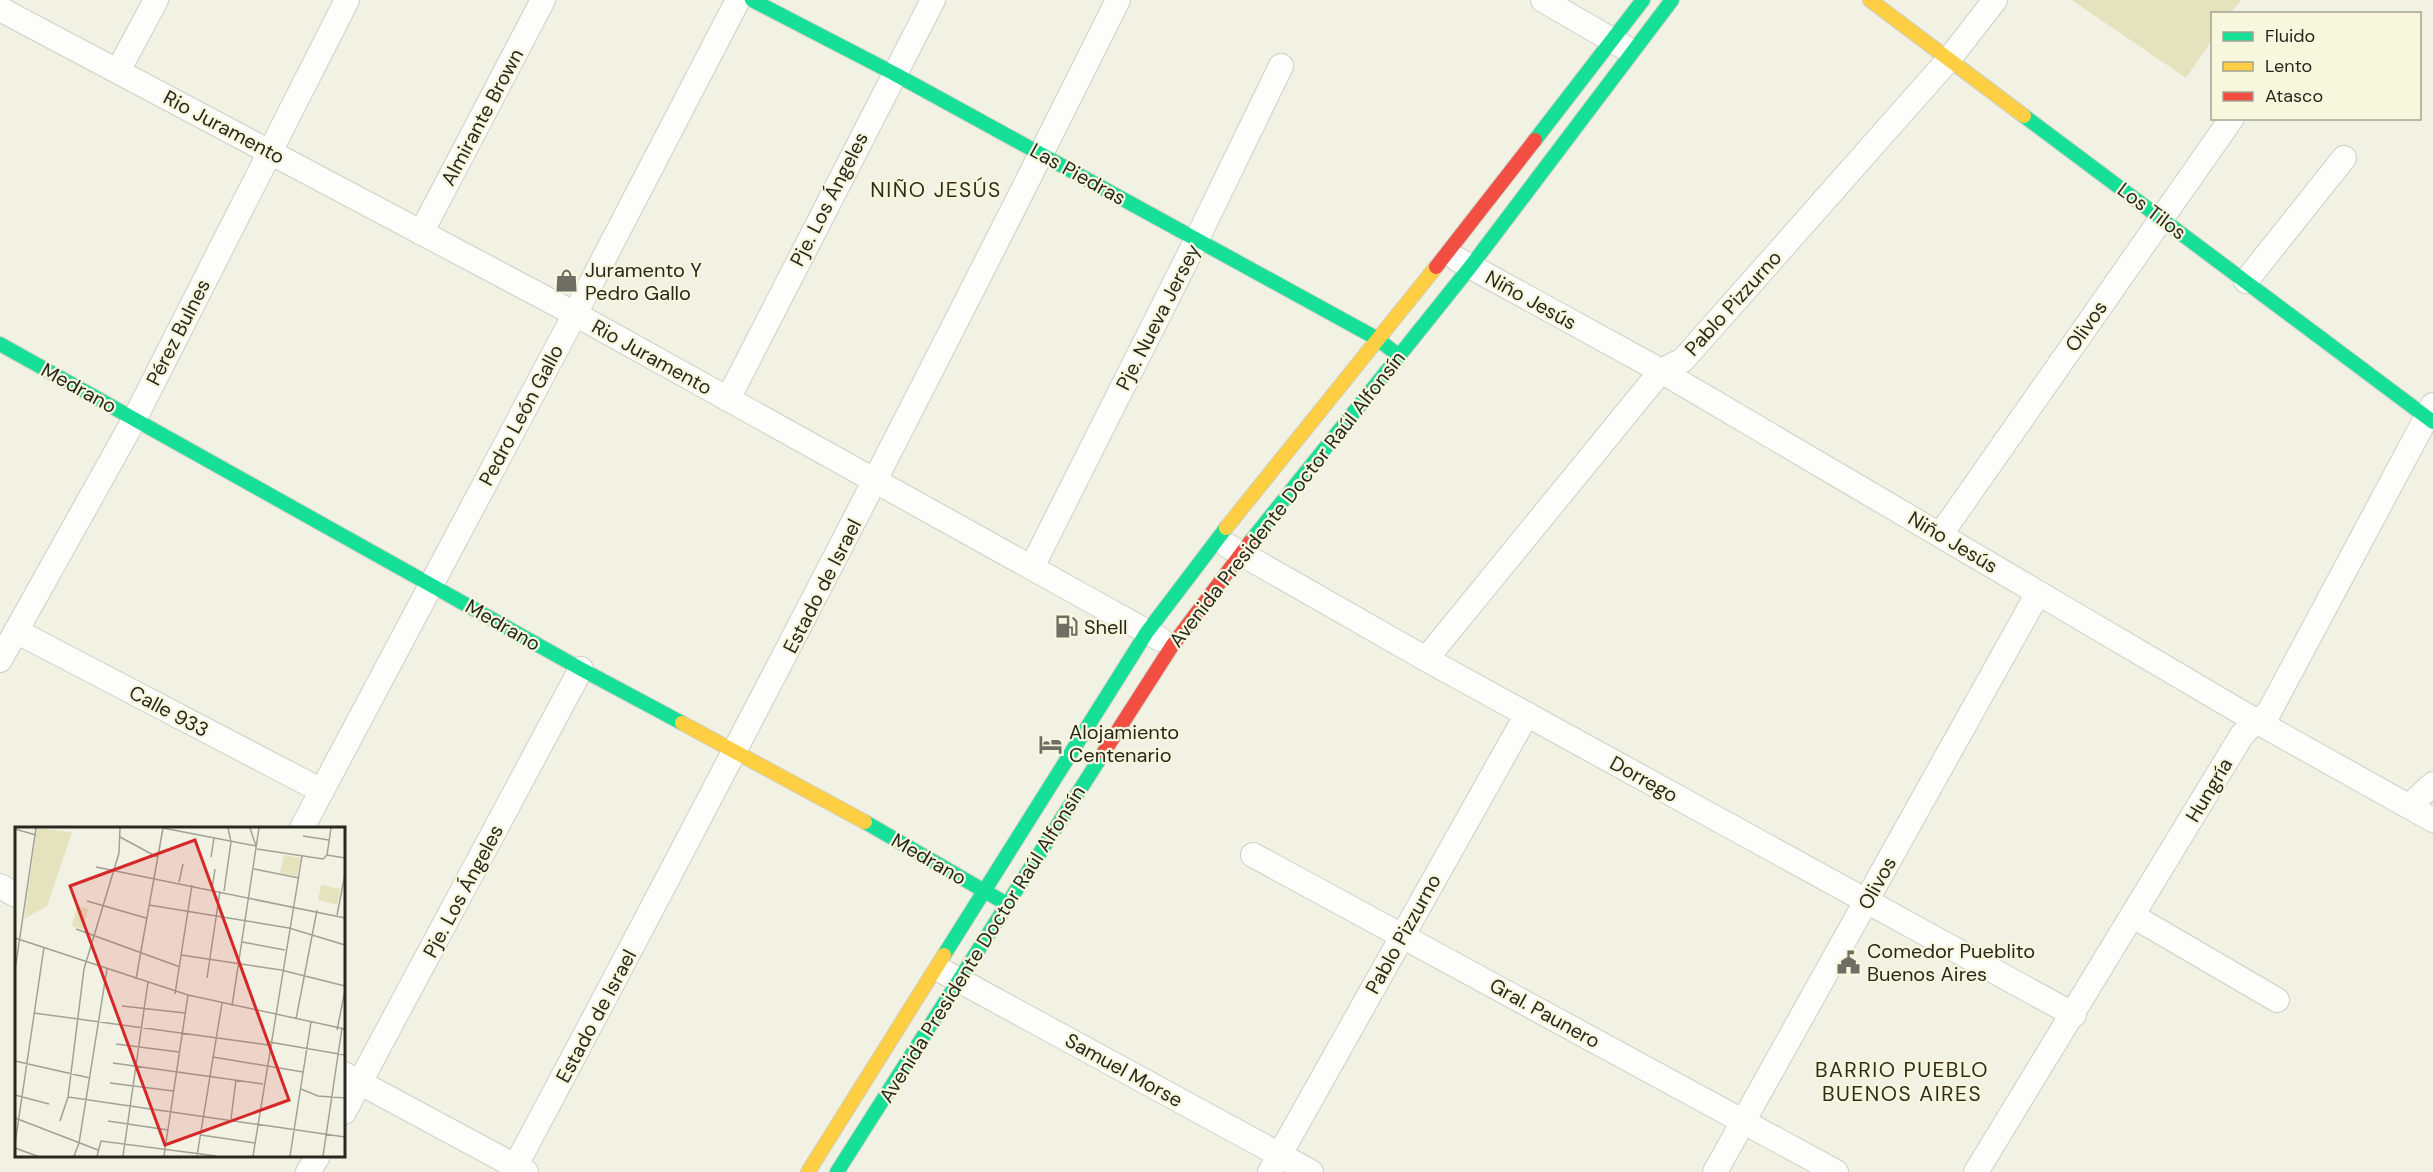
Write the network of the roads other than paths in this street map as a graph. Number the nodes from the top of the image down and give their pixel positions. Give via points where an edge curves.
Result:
1 (156, 0) edge
2 (347, 0) edge
3 (543, 0) edge
4 (738, 0) edge
5 (752, 0) edge
6 (933, 0) edge
7 (1118, 0) edge
8 (1543, 0) edge
9 (1643, 0) edge
10 (1672, 0) edge
11 (1870, 0) edge
12 (1995, 0) edge
13 (0, 9) edge
14 (1611, 38) junction
15 (1631, 52) junction
16 (1950, 58) junction
17 (1281, 66) dead end
18 (118, 71) junction
19 (893, 73) junction
20 (2231, 120) edge
21 (268, 151) junction
22 (1041, 154) junction
23 (2344, 158) dead end
24 (2161, 219) junction
25 (421, 233) junction
26 (1196, 241) junction
27 (1447, 253) junction
28 (1471, 266) junction
29 (2246, 281) junction
30 (575, 314) junction
31 (1376, 338) junction
32 (0, 344) edge
33 (1399, 356) junction
34 (1661, 371) junction
35 (728, 399) junction
36 (2431, 415) edge
37 (134, 420) junction
38 (877, 480) junction
39 (1941, 534) junction
40 (1217, 540) junction
41 (1241, 553) junction
42 (1032, 567) junction
43 (430, 583) junction
44 (2038, 593) junction
45 (16, 631) junction
46 (1147, 632) junction
47 (1172, 646) junction
48 (1426, 659) junction
49 (0, 660) edge
50 (581, 669) junction
51 (1527, 714) junction
52 (2256, 721) junction
53 (736, 753) junction
54 (2433, 784) edge
55 (322, 791) junction
56 (2409, 806) junction
57 (2433, 820) edge
58 (303, 827) edge
59 (1253, 855) dead end
60 (0, 886) edge
61 (983, 891) junction
62 (15, 894) edge
63 (1867, 902) junction
64 (1007, 904) junction
65 (2133, 916) junction
66 (1403, 935) junction
67 (937, 969) junction
68 (960, 981) junction
69 (2277, 1000) dead end
70 (2074, 1015) junction
71 (352, 1079) edge
72 (345, 1108) edge
73 (1743, 1121) junction
74 (317, 1157) edge
75 (1275, 1163) edge
76 (520, 1169) edge
77 (1982, 1170) edge
78 (308, 1172) edge
79 (808, 1172) edge
80 (837, 1172) edge
81 (1311, 1172) edge
82 (1714, 1172) edge
83 (1836, 1172) edge

1 - 18 street
2 - 21 street, Pérez Bulnes
3 - 25 street, Almirante Brown
4 - 30 street, Pedro León Gallo
5 - 19 main road, Las Piedras
6 - 19 street, Pje. Los Ángeles
7 - 22 street, Estado de Israel
8 - 14 street
9 - 14 main road, Avenida Presidente Doctor Raúl Alfonsín
10 - 15 main road, Avenida Presidente Doctor Raúl Alfonsín
11 - 16 main road, Los Tilos
12 - 16 street, Pablo Pizzurno
13 - 18 street, Rio Juramento
14 - 15 street
14 - 27 main road, Avenida Presidente Doctor Raúl Alfonsín
15 - 28 main road, Avenida Presidente Doctor Raúl Alfonsín
16 - 24 main road, Los Tilos
16 - 34 street, Pablo Pizzurno via 1683,360
17 - 26 street, Pje. Nueva Jersey
18 - 21 street, Rio Juramento
19 - 22 main road, Las Piedras
19 - 35 street, Pje. Los Ángeles
20 - 24 street, Olivos
21 - 25 street, Rio Juramento
21 - 37 street, Pérez Bulnes
22 - 26 main road, Las Piedras
22 - 38 street, Estado de Israel
23 - 29 street
24 - 29 main road, Los Tilos
24 - 39 street, Olivos
25 - 30 street, Rio Juramento
26 - 31 main road, Las Piedras
26 - 42 street, Pje. Nueva Jersey
27 - 28 street, Niño Jesús
27 - 31 main road, Avenida Presidente Doctor Raúl Alfonsín
28 - 33 main road, Avenida Presidente Doctor Raúl Alfonsín
28 - 34 street, Niño Jesús
29 - 36 main road, Los Tilos
30 - 35 street, Rio Juramento
30 - 43 street, Pedro León Gallo
31 - 33 main road, Las Piedras
31 - 40 main road, Avenida Presidente Doctor Raúl Alfonsín
32 - 37 main road, Medrano
33 - 41 main road, Avenida Presidente Doctor Raúl Alfonsín
34 - 39 street, Niño Jesús
34 - 48 street, Pablo Pizzurno
35 - 38 street, Rio Juramento
36 - 52 street, Hungría via 2268,714
37 - 43 main road, Medrano
37 - 45 street, Pérez Bulnes
38 - 42 street, Rio Juramento
38 - 53 street, Estado de Israel
39 - 44 street, Niño Jesús
40 - 41 street, Dorrego
40 - 46 main road, Avenida Presidente Doctor Raúl Alfonsín
41 - 47 main road, Avenida Presidente Doctor Raúl Alfonsín
41 - 48 street, Dorrego
42 - 46 street, Rio Juramento
43 - 50 main road, Medrano
43 - 55 street, Pedro León Gallo
44 - 52 street, Niño Jesús
44 - 63 street, Olivos
45 - 49 street, Pérez Bulnes
45 - 55 street, Calle 933
46 - 47 street, Rio Juramento
46 - 61 main road, Avenida Presidente Doctor Raúl Alfonsín
47 - 64 main road, Avenida Presidente Doctor Raúl Alfonsín
48 - 51 street, Dorrego
50 - 53 main road, Medrano
50 - 71 street, Pje. Los Ángeles
51 - 63 street, Dorrego
51 - 66 street, Pablo Pizzurno
52 - 56 street, Niño Jesús
52 - 65 street, Hungría via 2242,735
53 - 61 main road, Medrano via 815,793
53 - 76 street, Estado de Israel
54 - 56 street
55 - 58 street, Pedro León Gallo
56 - 57 street, Niño Jesús
59 - 66 street, Gral. Paunero
60 - 62 street
61 - 64 main road, Medrano
61 - 67 main road, Avenida Presidente Doctor Raúl Alfonsín
63 - 70 street, Dorrego
63 - 73 street, Olivos
64 - 68 main road, Avenida Presidente Doctor Raúl Alfonsín
65 - 69 street
65 - 70 street, Hungría
66 - 73 street, Gral. Paunero
66 - 75 street, Pablo Pizzurno
67 - 68 street, Samuel Morse
67 - 79 main road, Avenida Presidente Doctor Raúl Alfonsín
68 - 75 street, Samuel Morse
68 - 80 main road, Avenida Presidente Doctor Raúl Alfonsín
70 - 77 street, Hungría
71 - 72 street, Pje. Los Ángeles
71 - 76 street
73 - 82 street, Olivos
73 - 83 street, Gral. Paunero
74 - 78 street
75 - 81 street, Samuel Morse

